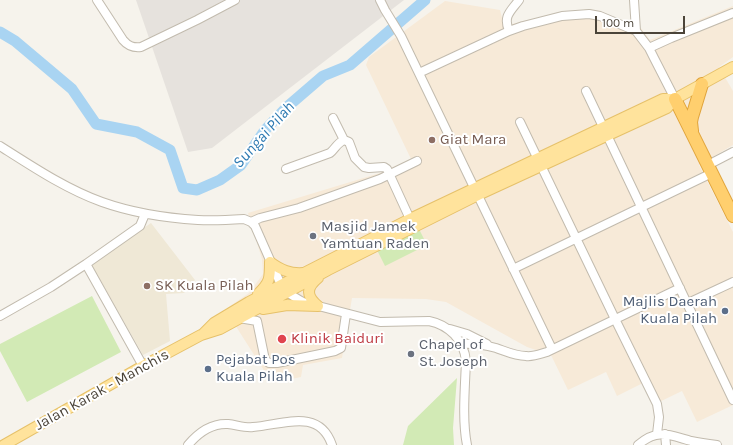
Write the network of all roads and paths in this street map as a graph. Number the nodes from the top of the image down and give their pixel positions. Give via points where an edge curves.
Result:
1 (97, 0) edge
2 (235, 0) edge
3 (380, 0) edge
4 (519, 0) edge
5 (634, 0) edge
6 (733, 9) edge
7 (733, 13) edge
8 (718, 19) junction
9 (509, 31) junction
10 (636, 31) junction
11 (649, 48) junction
12 (733, 67) edge
13 (419, 73) junction
14 (702, 84) junction
15 (586, 91) dead end
16 (675, 99) junction
17 (334, 118) dead end
18 (520, 122) dead end
19 (605, 131) junction
20 (692, 132) junction
21 (344, 140) junction
22 (0, 146) edge
23 (733, 152) edge
24 (417, 161) dead end
25 (540, 162) junction
26 (286, 169) dead end
27 (710, 169) junction
28 (390, 174) junction
29 (476, 192) junction
30 (641, 207) junction
31 (732, 212) edge
32 (145, 214) junction
33 (410, 219) junction
34 (251, 222) junction
35 (576, 238) junction
36 (270, 262) junction
37 (86, 264) junction
38 (513, 269) junction
39 (328, 270) junction
40 (304, 273) junction
41 (733, 282) edge
42 (680, 288) junction
43 (284, 289) junction
44 (688, 303) junction
45 (318, 306) junction
46 (250, 307) junction
47 (346, 314) junction
48 (0, 316) edge
49 (239, 318) junction
50 (615, 319) junction
51 (447, 329) junction
52 (201, 336) junction
53 (462, 344) junction
54 (493, 347) junction
55 (552, 349) junction
56 (143, 366) junction
57 (733, 400) edge
58 (661, 434) junction
59 (4, 445) edge
60 (188, 445) edge
61 (332, 445) edge
62 (467, 445) edge
63 (638, 445) edge
64 (666, 445) edge
65 (717, 445) edge

1 - 2 street via 126,44 137,48
3 - 13 street
4 - 9 street via 507,17
5 - 10 street
6 - 8 street
7 - 8 street
8 - 11 street
9 - 10 street via 562,16 589,14
9 - 13 street
10 - 11 street
11 - 16 street
12 - 14 main road
13 - 29 street
14 - 16 main road
14 - 20 highway via 691,122
15 - 19 street
16 - 19 main road via 666,108
16 - 20 highway
17 - 21 street
18 - 25 street
19 - 25 main road
19 - 30 street
20 - 27 highway
21 - 26 street via 330,153
21 - 28 street via 348,142 355,158 364,167 384,167
22 - 32 street via 69,188 102,202
23 - 27 street
24 - 28 street
25 - 29 main road
25 - 35 street
27 - 30 street
27 - 31 highway
28 - 33 street
28 - 34 street via 299,208
29 - 33 main road
29 - 38 street
29 - 39 main road
30 - 35 street
30 - 42 street
32 - 34 street via 200,220 244,219
32 - 37 street via 140,226
33 - 40 main road
34 - 36 street
35 - 38 street
35 - 50 street
36 - 40 main road via 287,272
36 - 43 street
36 - 46 main road via 270,278 267,285
37 - 48 street
37 - 56 street
38 - 55 street
39 - 43 main road
39 - 45 main road via 313,282 310,288 310,298
40 - 43 main road
41 - 44 street
42 - 44 street
42 - 50 street
43 - 45 street via 303,302
43 - 46 main road
44 - 57 street
45 - 46 main road
45 - 47 street
46 - 49 main road
46 - 52 main road via 214,323
47 - 49 street via 341,348 277,363 265,360 257,320
47 - 51 street via 380,322 436,322
49 - 52 main road
50 - 55 street
50 - 58 street via 657,404
51 - 53 street via 454,333
51 - 54 street via 467,334
52 - 56 main road, Jalan Karak - Manchis
53 - 54 street
53 - 62 street via 466,361
54 - 55 street via 518,356 535,355
56 - 59 main road, Jalan Karak - Manchis
58 - 63 street via 650,436
58 - 64 street
58 - 65 street
60 - 61 street via 209,427 216,425 228,424 248,428 298,420 321,427

